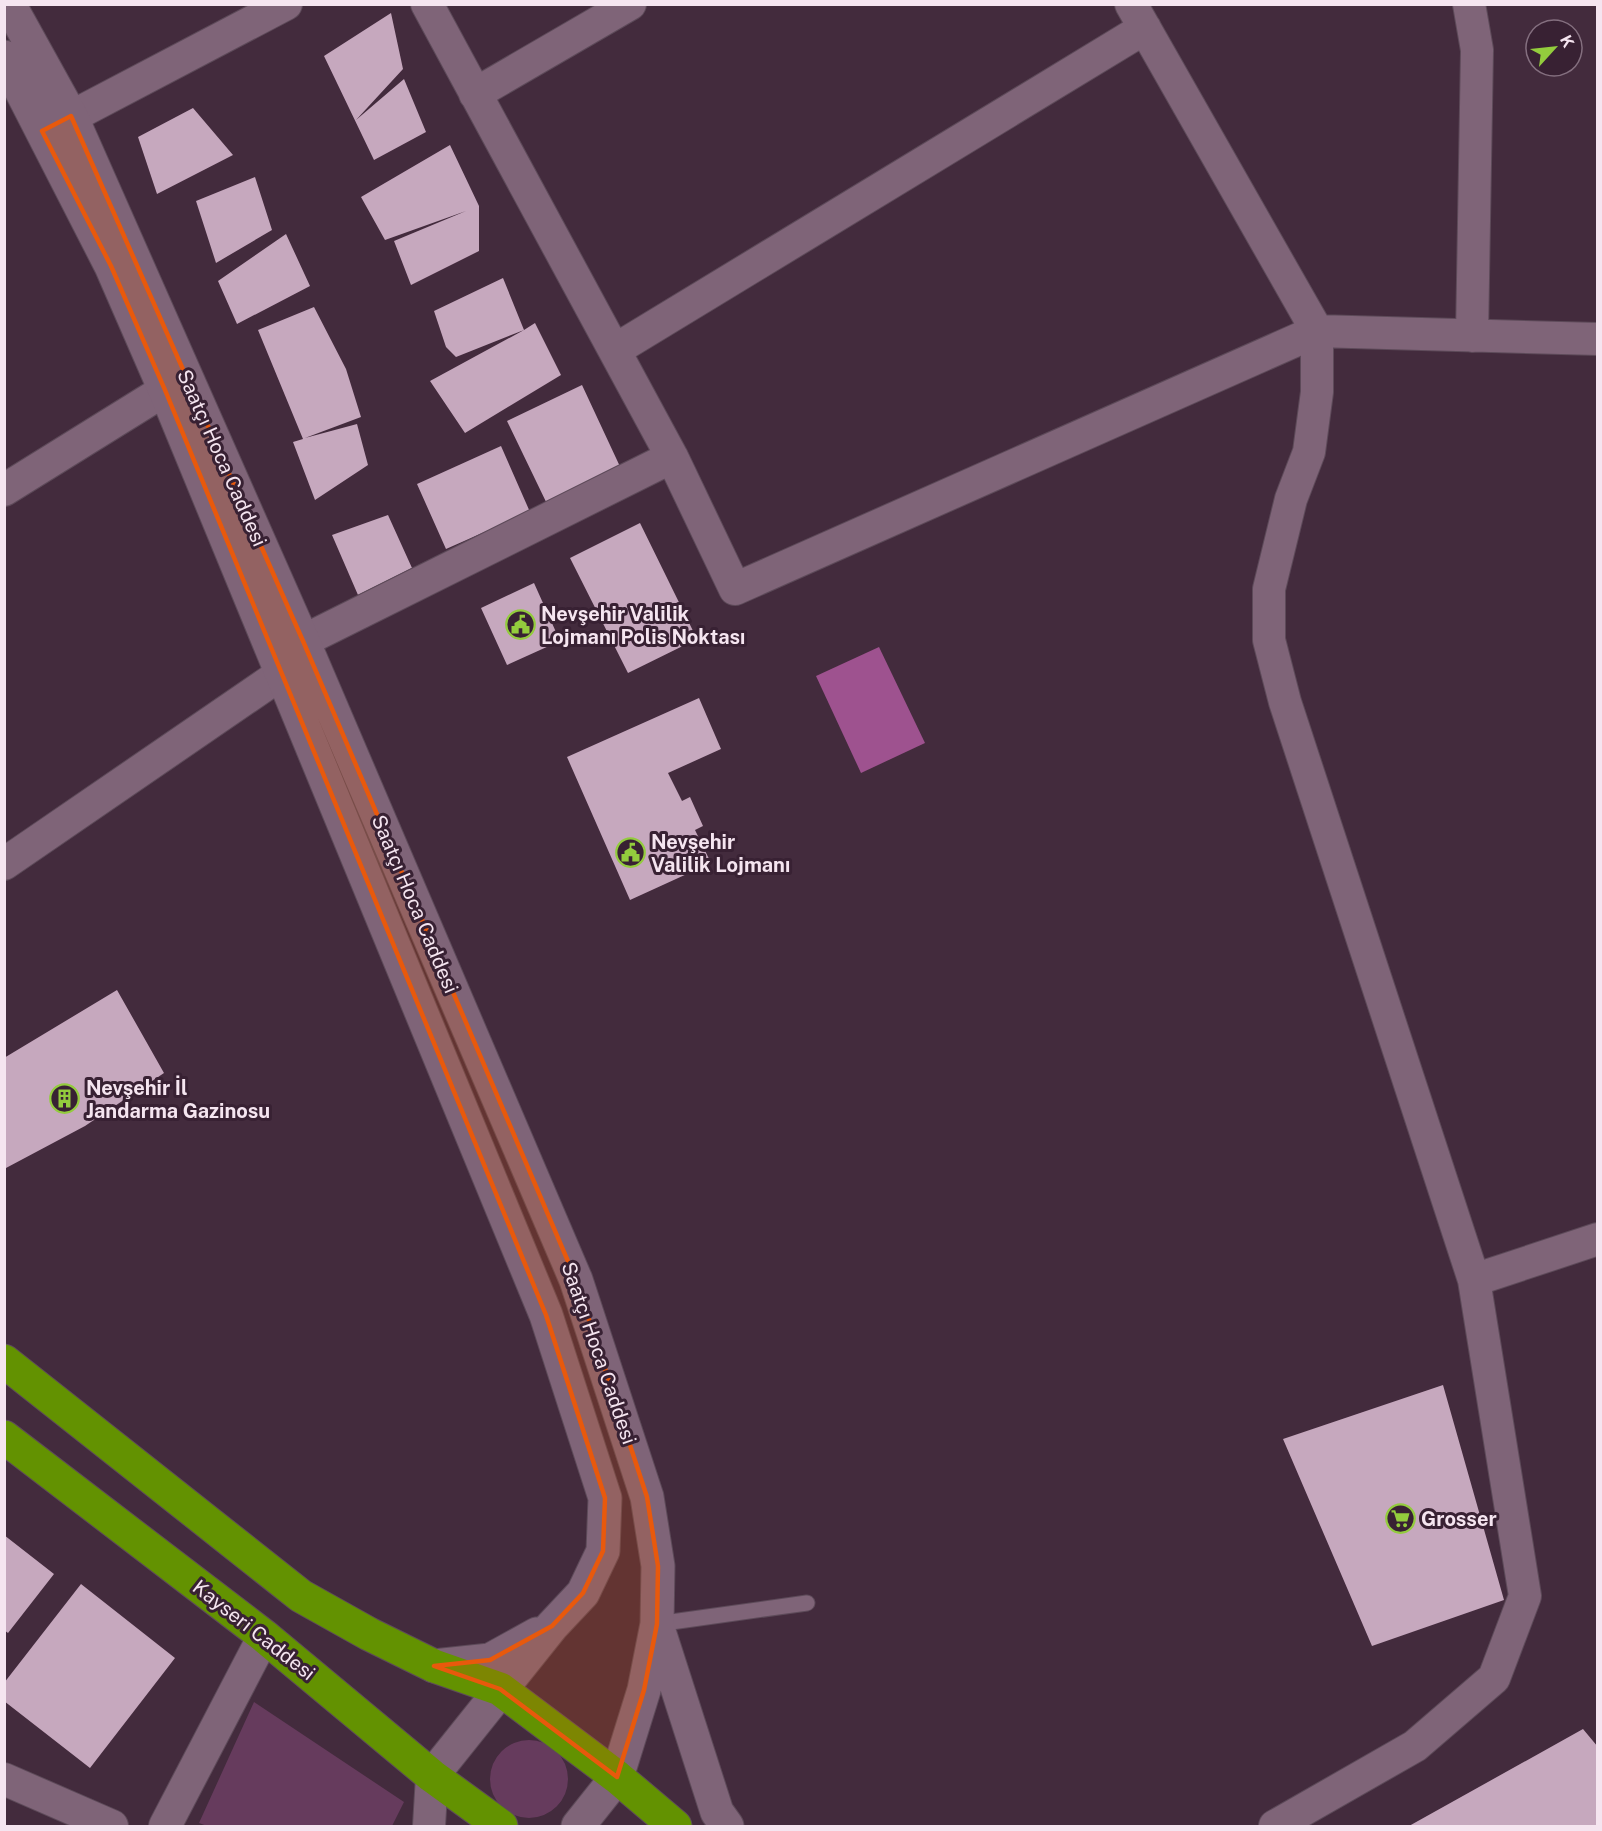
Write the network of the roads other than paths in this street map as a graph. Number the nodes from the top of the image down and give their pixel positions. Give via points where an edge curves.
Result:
1 (9, 4) edge
2 (286, 4) edge
3 (427, 4) edge
4 (630, 4) edge
5 (1469, 4) edge
6 (1138, 16) edge
7 (4, 57) edge
8 (476, 94) junction
9 (71, 116) junction
10 (42, 131) junction
11 (1317, 331) junction
12 (1472, 336) junction
13 (1598, 339) edge
14 (615, 350) junction
15 (165, 390) junction
16 (672, 457) junction
17 (4, 490) edge
18 (303, 641) junction
19 (281, 674) junction
20 (4, 864) edge
21 (1598, 1239) edge
22 (1474, 1280) junction
23 (4, 1361) edge
24 (4, 1437) edge
25 (807, 1603) dead end
26 (657, 1624) junction
27 (552, 1626) junction
28 (264, 1635) junction
29 (434, 1666) junction
30 (500, 1689) junction
31 (432, 1776) junction
32 (617, 1777) junction
33 (4, 1779) edge
34 (112, 1827) edge
35 (165, 1827) edge
36 (429, 1827) edge
37 (501, 1827) edge
38 (578, 1827) edge
39 (675, 1827) edge
40 (727, 1827) edge
41 (1275, 1827) edge

1 - 9 street, Saatçı Hoca Caddesi
2 - 9 street
3 - 8 street
4 - 8 street
5 - 12 street via 1477,50
6 - 11 street
6 - 14 street
7 - 10 street, Saatçı Hoca Caddesi
8 - 14 street
9 - 10 street
9 - 18 street, Saatçı Hoca Caddesi
10 - 15 street, Saatçı Hoca Caddesi via 111,266
11 - 12 street
11 - 16 street via 735,589
11 - 22 street via 1317,392 1309,452 1276,550 1269,589 1269,640 1289,713
12 - 13 street
14 - 16 street
15 - 17 street
15 - 19 street, Saatçı Hoca Caddesi
16 - 18 street
18 - 26 street, Saatçı Hoca Caddesi via 576,1280 647,1497 658,1566
19 - 20 street
19 - 27 street, Saatçı Hoca Caddesi via 546,1315 605,1498 603,1551 583,1593
21 - 22 street
22 - 41 street via 1525,1596 1494,1678 1415,1746
23 - 29 highway via 301,1596
24 - 28 highway, Kayseri Caddesi
25 - 26 lane
26 - 32 street, Saatçı Hoca Caddesi via 644,1690
26 - 40 street via 717,1812
27 - 29 street via 490,1660
27 - 30 street, Saatçı Hoca Caddesi
28 - 31 highway, Kayseri Caddesi
28 - 35 street
29 - 30 highway
30 - 31 street, Saatçı Hoca Caddesi
30 - 32 highway
31 - 36 street
31 - 37 highway, Kayseri Caddesi
32 - 38 street, Saatçı Hoca Caddesi
32 - 39 highway
33 - 34 street

